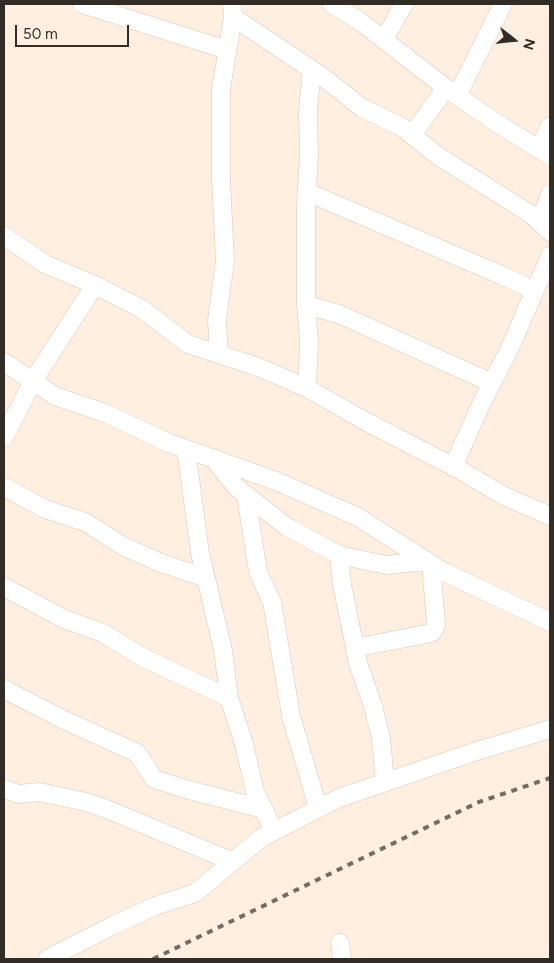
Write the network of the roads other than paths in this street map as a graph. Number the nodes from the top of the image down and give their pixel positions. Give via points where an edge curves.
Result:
1 (82, 4) edge
2 (332, 4) edge
3 (404, 4) edge
4 (503, 4) edge
5 (232, 10) edge
6 (384, 40) junction
7 (227, 50) junction
8 (312, 70) junction
9 (452, 92) junction
10 (550, 126) edge
11 (412, 135) junction
12 (545, 152) edge
13 (307, 192) junction
14 (550, 194) edge
15 (545, 227) edge
16 (4, 236) edge
17 (550, 256) edge
18 (95, 285) junction
19 (535, 291) junction
20 (306, 305) junction
21 (219, 354) junction
22 (4, 362) edge
23 (33, 381) junction
24 (492, 382) junction
25 (307, 388) junction
26 (4, 437) edge
27 (186, 449) junction
28 (212, 457) junction
29 (453, 467) junction
30 (4, 487) edge
31 (246, 495) junction
32 (550, 516) edge
33 (339, 555) junction
34 (429, 562) junction
35 (206, 578) junction
36 (4, 587) edge
37 (550, 622) edge
38 (354, 648) junction
39 (4, 689) edge
40 (229, 698) junction
41 (550, 729) edge
42 (385, 782) junction
43 (4, 789) edge
44 (263, 808) junction
45 (318, 808) junction
46 (274, 831) junction
47 (231, 862) junction
48 (47, 959) edge

1 - 7 street
2 - 6 street
3 - 6 street
4 - 9 street
5 - 7 street
5 - 8 street
6 - 9 street
7 - 21 street via 221,89 225,261 217,320
8 - 11 street via 362,108
8 - 13 street
9 - 11 street
9 - 12 street
10 - 12 street
11 - 15 street
13 - 19 street
13 - 20 street
14 - 15 street
16 - 18 street via 45,264
17 - 19 street
18 - 21 street via 142,309 188,344
18 - 23 street
19 - 24 street
20 - 24 street via 339,314
20 - 25 street via 309,341
21 - 25 street
22 - 23 street
23 - 26 street
23 - 27 street via 55,396 105,413
24 - 29 street
25 - 29 street
27 - 28 street
27 - 35 street
28 - 31 street
28 - 34 street via 276,480 358,517
29 - 32 street via 504,496
30 - 35 street via 45,509 85,522 123,546
31 - 33 street via 287,528
31 - 45 street via 258,572 272,602 291,716
33 - 34 street via 386,565
33 - 38 street
34 - 37 street
34 - 38 street via 434,630
35 - 40 street via 223,650
36 - 40 street via 64,619 103,633 142,657
38 - 42 street via 381,738
39 - 44 street via 138,753 154,778
40 - 44 street via 255,792
41 - 42 street via 476,750
42 - 45 street
43 - 47 street via 19,794 39,792 86,802
44 - 46 street
45 - 46 street
46 - 47 street
47 - 48 street via 195,893 154,906

